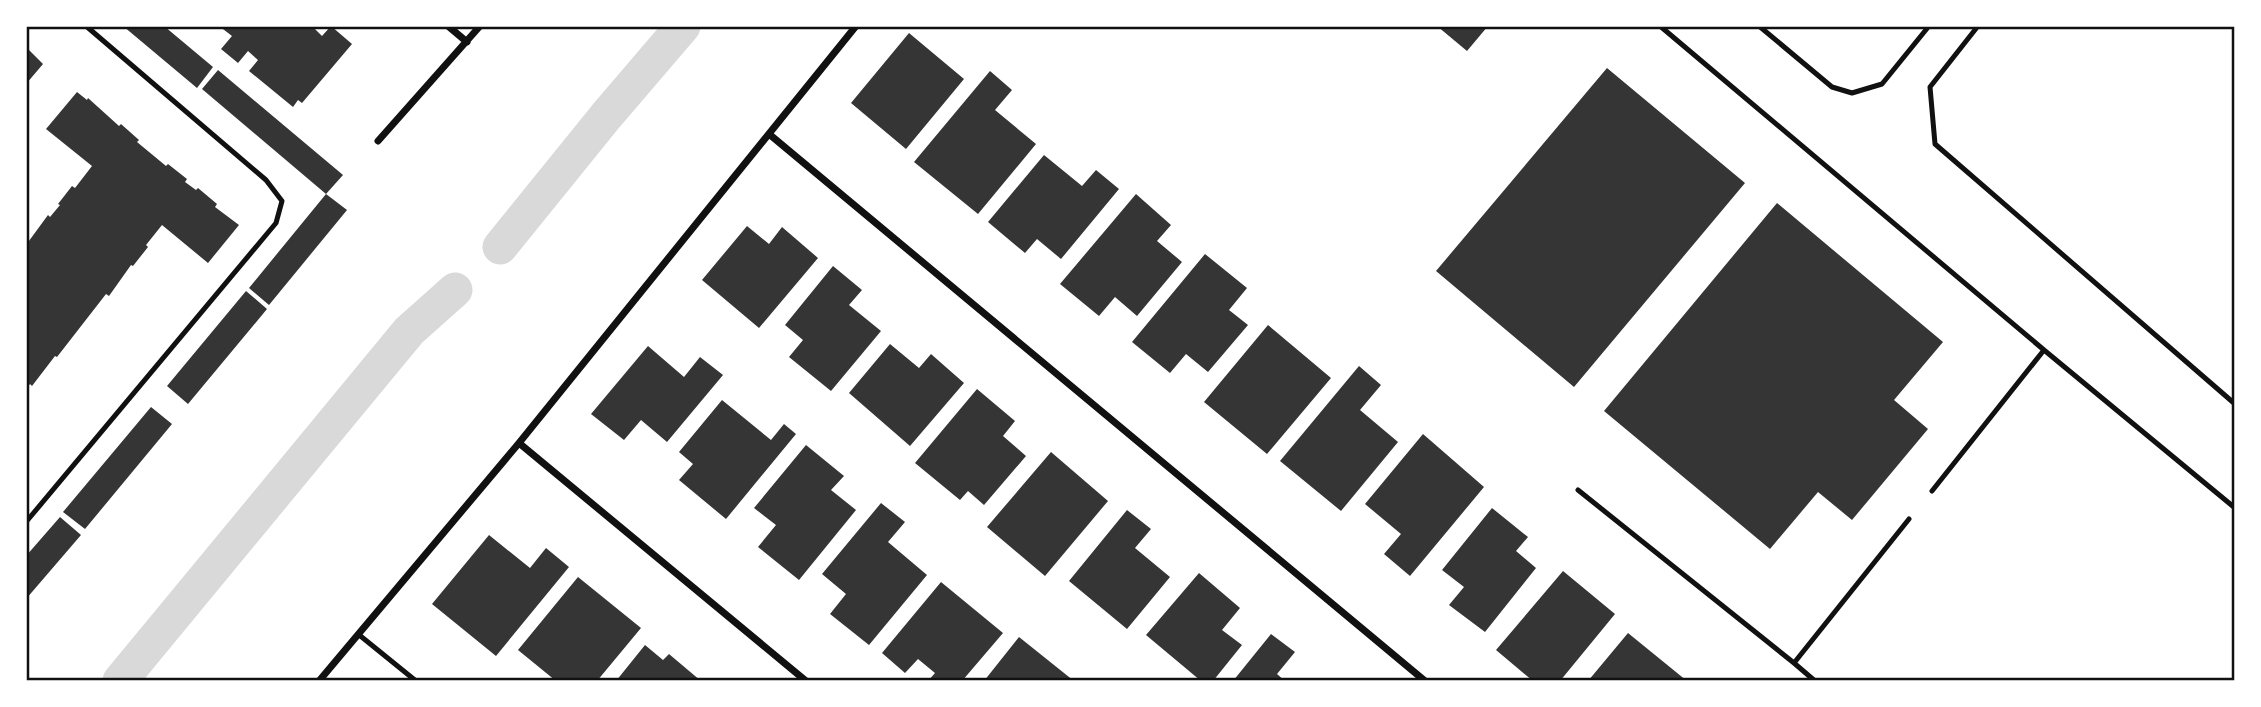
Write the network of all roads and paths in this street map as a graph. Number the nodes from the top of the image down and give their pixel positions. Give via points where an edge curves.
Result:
1 (86, 26) edge
2 (448, 26) edge
3 (480, 26) edge
4 (856, 26) edge
5 (1660, 26) edge
6 (1759, 26) edge
7 (1929, 26) edge
8 (1978, 26) edge
9 (467, 42) junction
10 (769, 134) junction
11 (378, 141) dead end
12 (2044, 350) junction
13 (2235, 404) edge
14 (519, 443) junction
15 (1578, 490) dead end
16 (1931, 491) dead end
17 (2235, 508) edge
18 (1909, 519) dead end
19 (26, 522) edge
20 (358, 634) junction
21 (1794, 663) junction
22 (319, 681) edge
23 (416, 681) edge
24 (806, 681) edge
25 (1425, 681) edge
26 (1815, 681) edge

1 - 19 lane via 266,180 282,201 276,223
2 - 9 street
3 - 9 street
4 - 10 street
5 - 12 lane
6 - 7 lane via 1832,87 1852,93 1882,83
8 - 13 lane via 1930,87 1935,144
9 - 11 street
10 - 14 street
10 - 25 street
12 - 16 lane
12 - 17 lane
14 - 20 street
14 - 24 street
15 - 21 lane
18 - 21 lane
20 - 22 street
20 - 23 lane
21 - 26 lane

